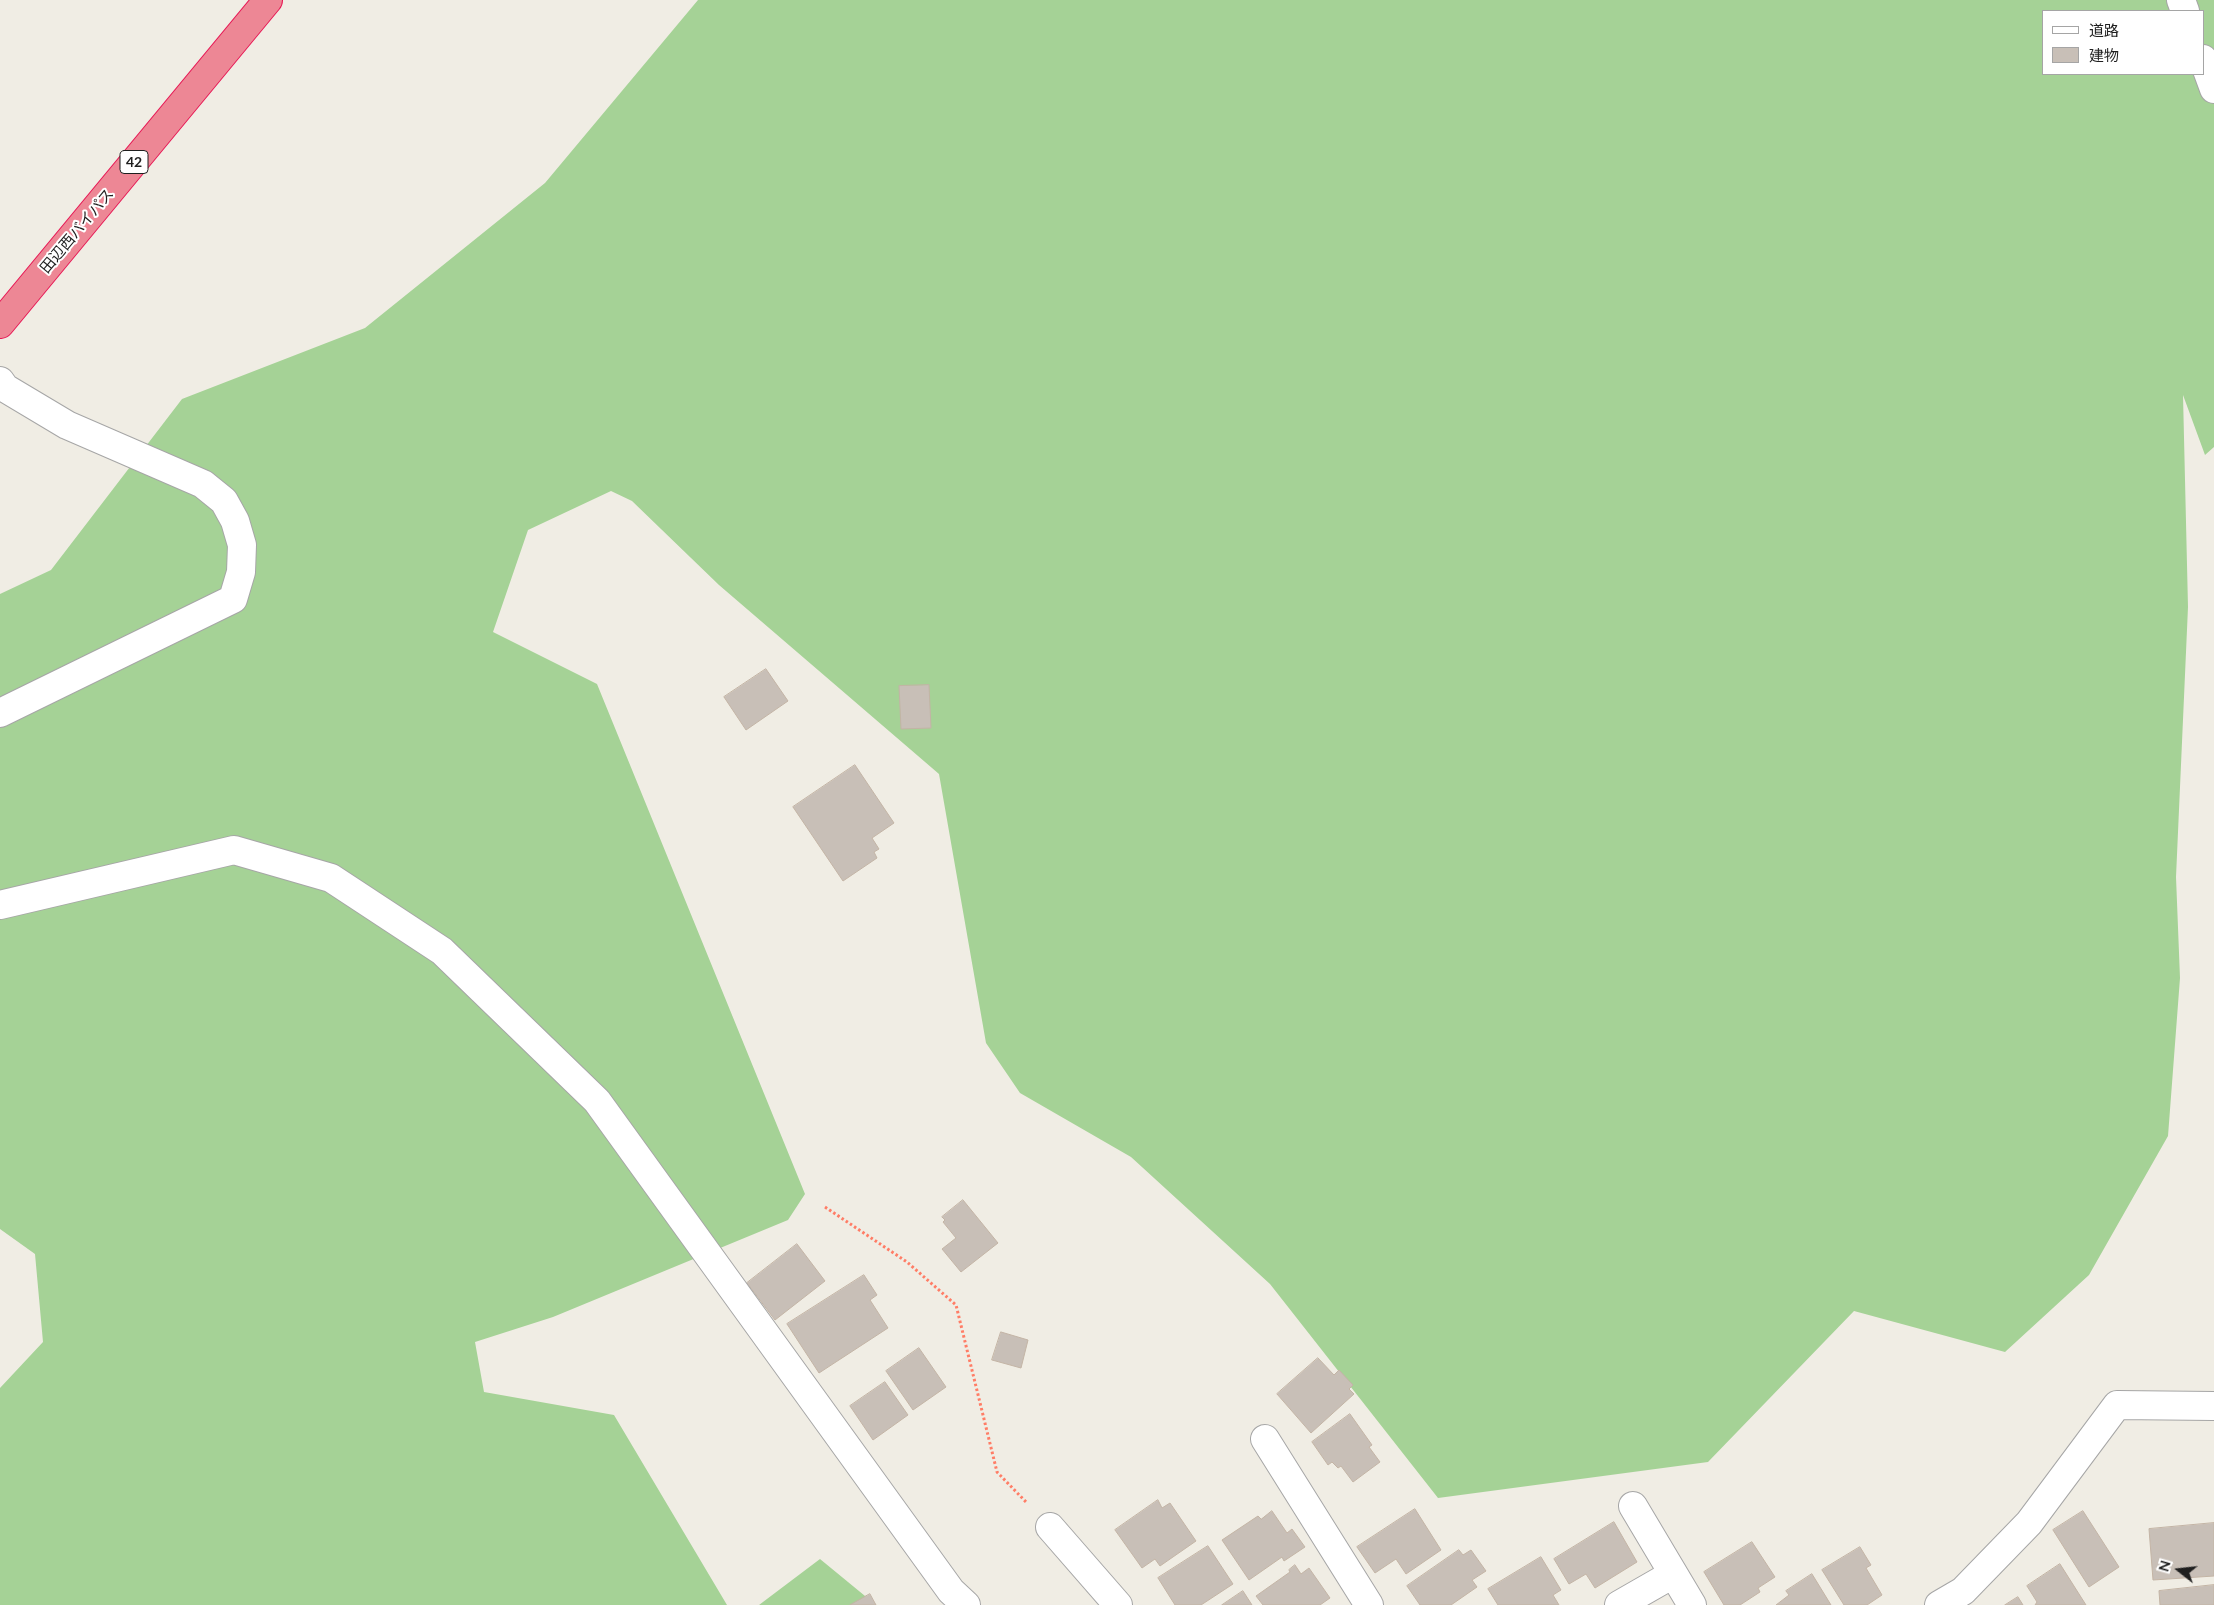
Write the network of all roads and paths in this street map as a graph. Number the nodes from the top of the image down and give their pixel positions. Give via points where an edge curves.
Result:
1 (268, 0) edge
2 (2204, 62) edge
3 (2214, 89) edge
4 (0, 324) edge
5 (0, 381) edge
6 (0, 713) edge
7 (0, 905) edge
8 (825, 1207) dead end
9 (2214, 1406) edge
10 (1265, 1439) dead end
11 (1633, 1506) dead end
12 (1050, 1527) joint
13 (1673, 1574) junction
14 (966, 1605) edge
15 (1118, 1605) edge
16 (1369, 1605) edge
17 (1620, 1605) edge
18 (1692, 1605) edge
19 (1939, 1605) edge

1 - 4 highway, 田辺西バイパス / 42
2 - 3 street
5 - 6 street via 5,388 67,425 203,484 224,502 235,521 242,545 241,572 233,599
7 - 14 street via 234,850 331,878 442,951 597,1101 951,1592
8 - 12 path via 907,1262 956,1305 997,1472
9 - 19 street via 2117,1405 2030,1523 1964,1591
10 - 16 street
11 - 13 street
12 - 15 street
13 - 17 street
13 - 18 street

